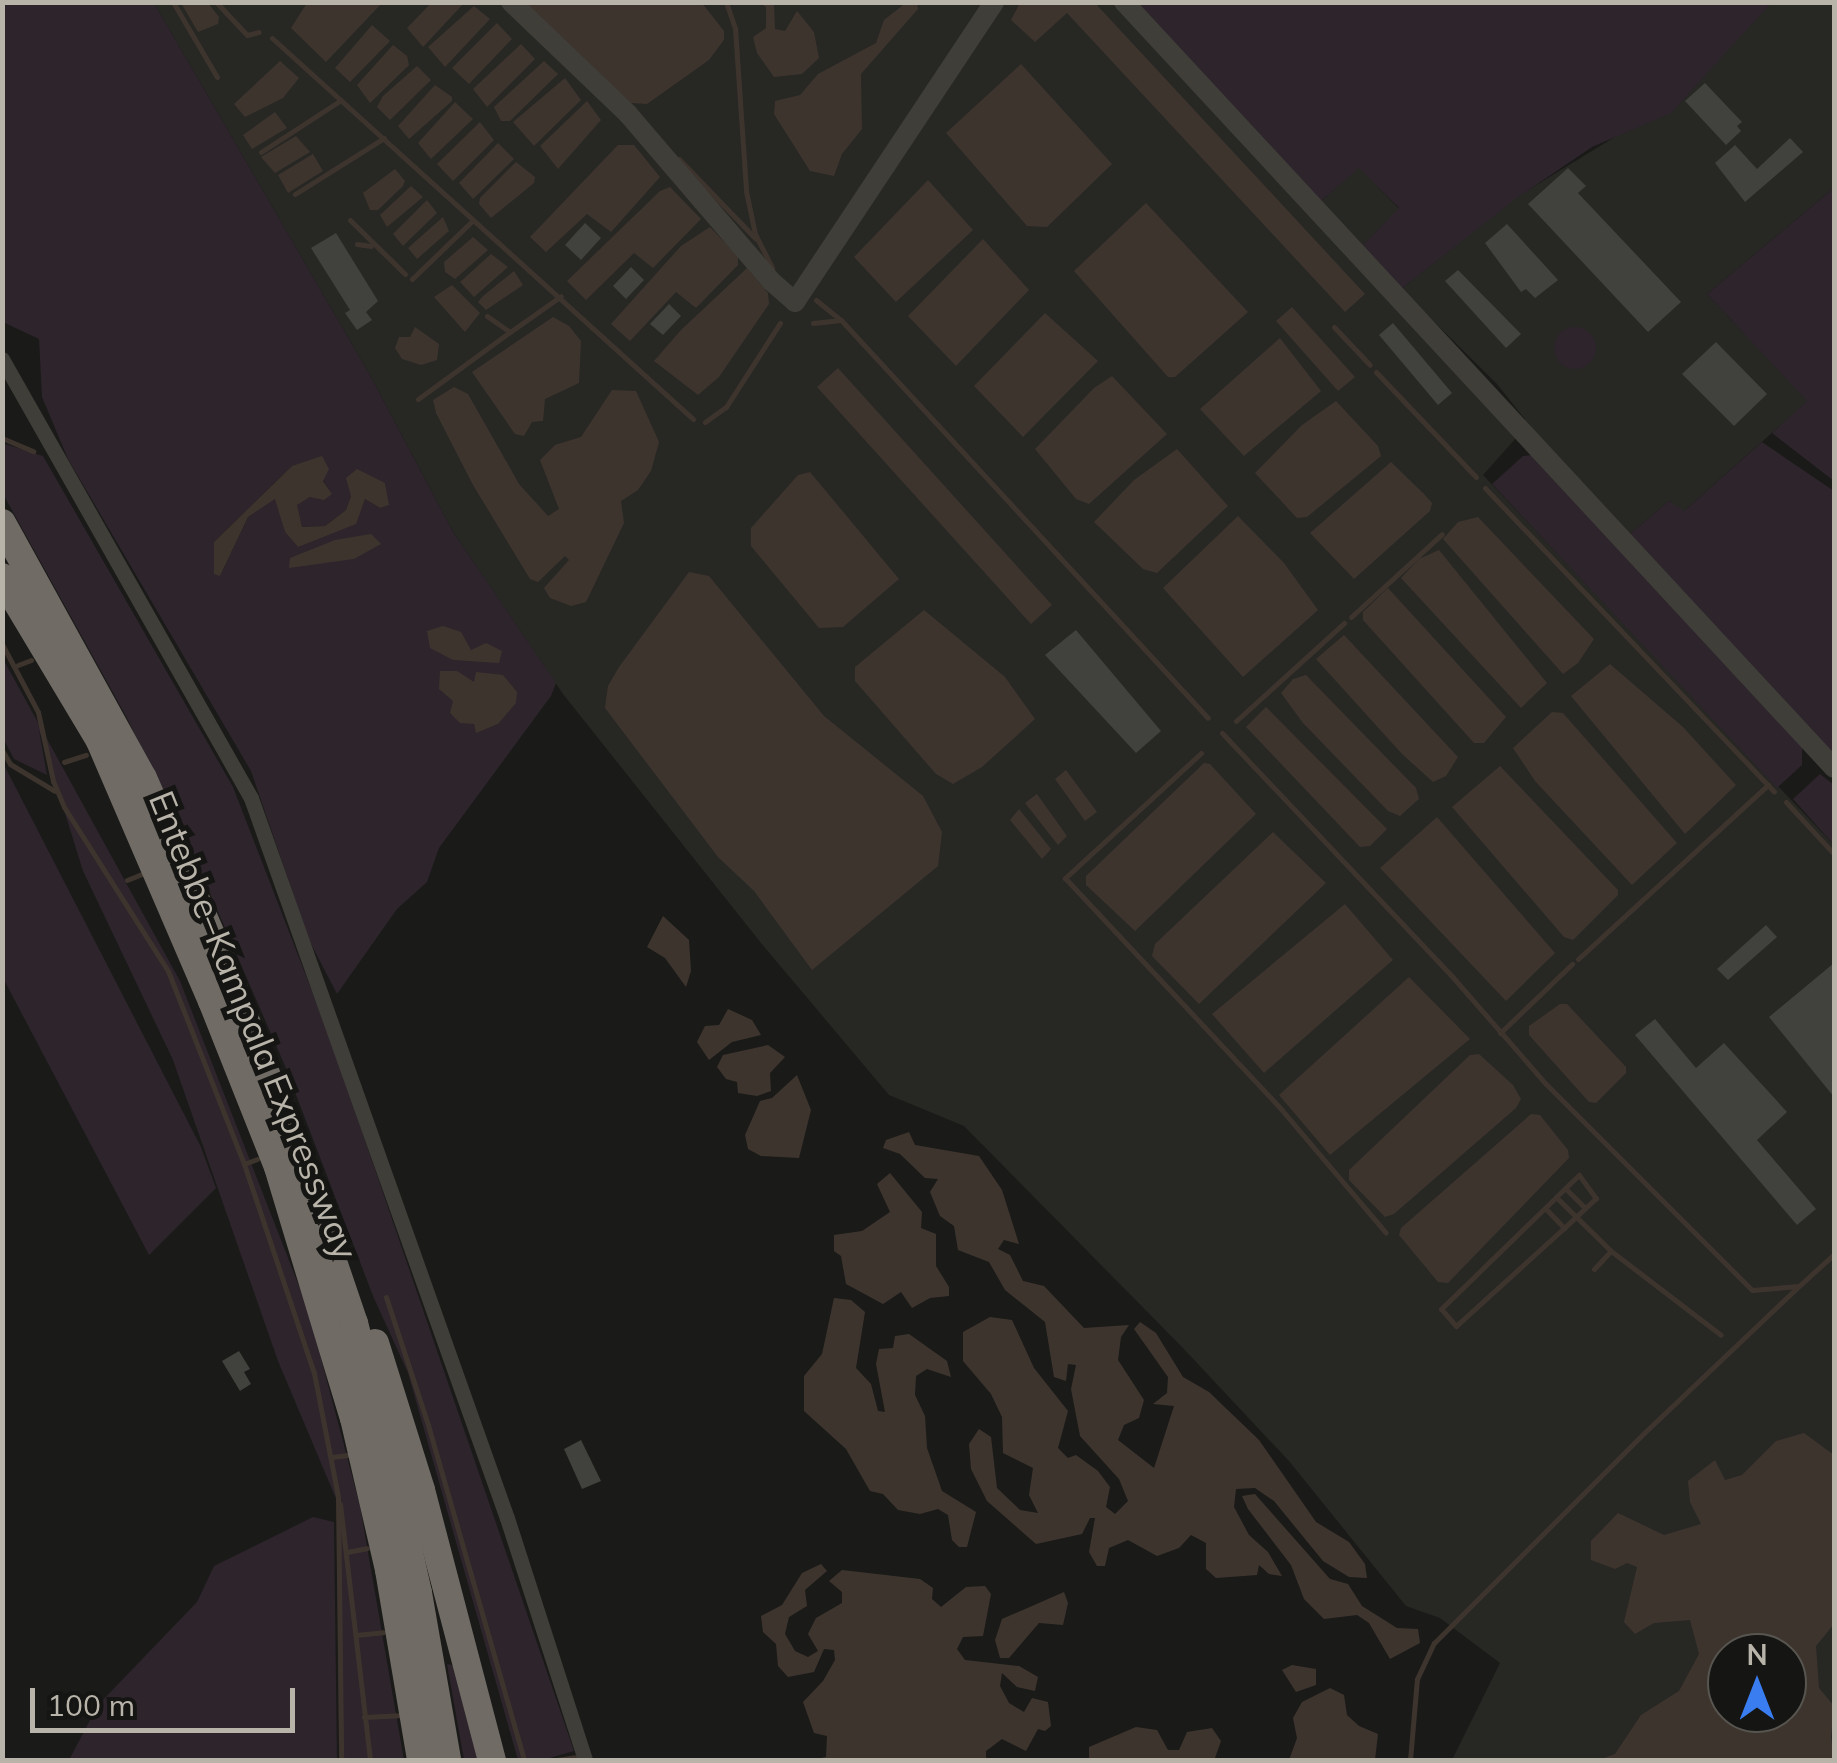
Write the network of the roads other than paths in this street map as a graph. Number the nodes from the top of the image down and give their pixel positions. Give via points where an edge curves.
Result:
1 (510, 2) edge
2 (994, 2) edge
3 (1124, 2) edge
4 (2, 359) edge
5 (2, 523) edge
6 (2, 576) edge
7 (1834, 768) edge
8 (294, 1144) junction
9 (421, 1760) edge
10 (447, 1760) edge
11 (492, 1760) edge
12 (585, 1760) edge

1 - 2 street via 628,114 795,302
3 - 7 street
4 - 12 street via 251,798 507,1518
5 - 8 highway via 143,778
6 - 9 highway, Entebbe–Kampala Expressway via 100,741 278,1167 359,1438
8 - 10 highway via 354,1323 390,1463
8 - 11 highway via 309,1161 393,1392

